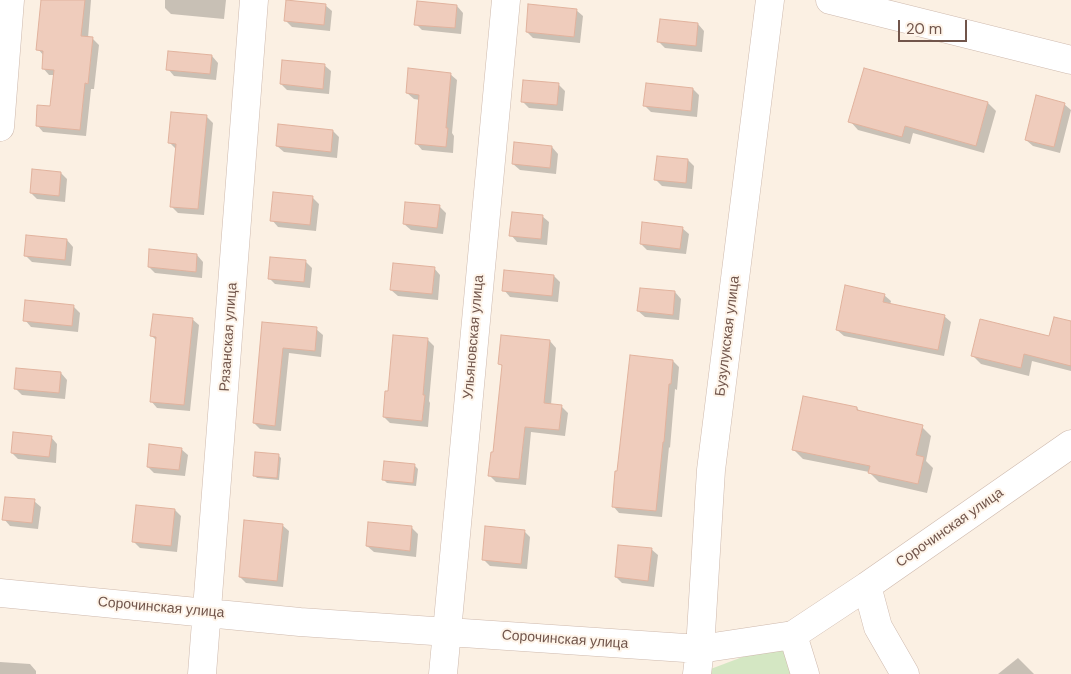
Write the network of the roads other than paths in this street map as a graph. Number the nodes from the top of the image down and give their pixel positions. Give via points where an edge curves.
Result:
1 (10, 0) edge
2 (254, 0) edge
3 (506, 0) edge
4 (770, 0) edge
5 (830, 0) edge
6 (1071, 60) edge
7 (0, 127) edge
8 (1071, 444) edge
9 (867, 586) junction
10 (0, 594) edge
11 (208, 613) junction
12 (446, 632) junction
13 (793, 635) junction
14 (699, 661) edge
15 (202, 674) edge
16 (443, 674) edge
17 (805, 674) edge
18 (905, 674) edge

1 - 7 street
2 - 11 street, Рязанская улица
3 - 12 street, Ульяновская улица
4 - 14 street, Бузулукская улица via 711,470
5 - 6 street
8 - 9 street, Сорочинская улица
9 - 13 street, Сорочинская улица
9 - 18 street via 878,627
10 - 11 street, Сорочинская улица
11 - 12 street, Сорочинская улица
11 - 15 street, Рязанская улица
12 - 14 street, Сорочинская улица
12 - 16 street, Ульяновская улица
13 - 14 street, Сорочинская улица
13 - 17 street

